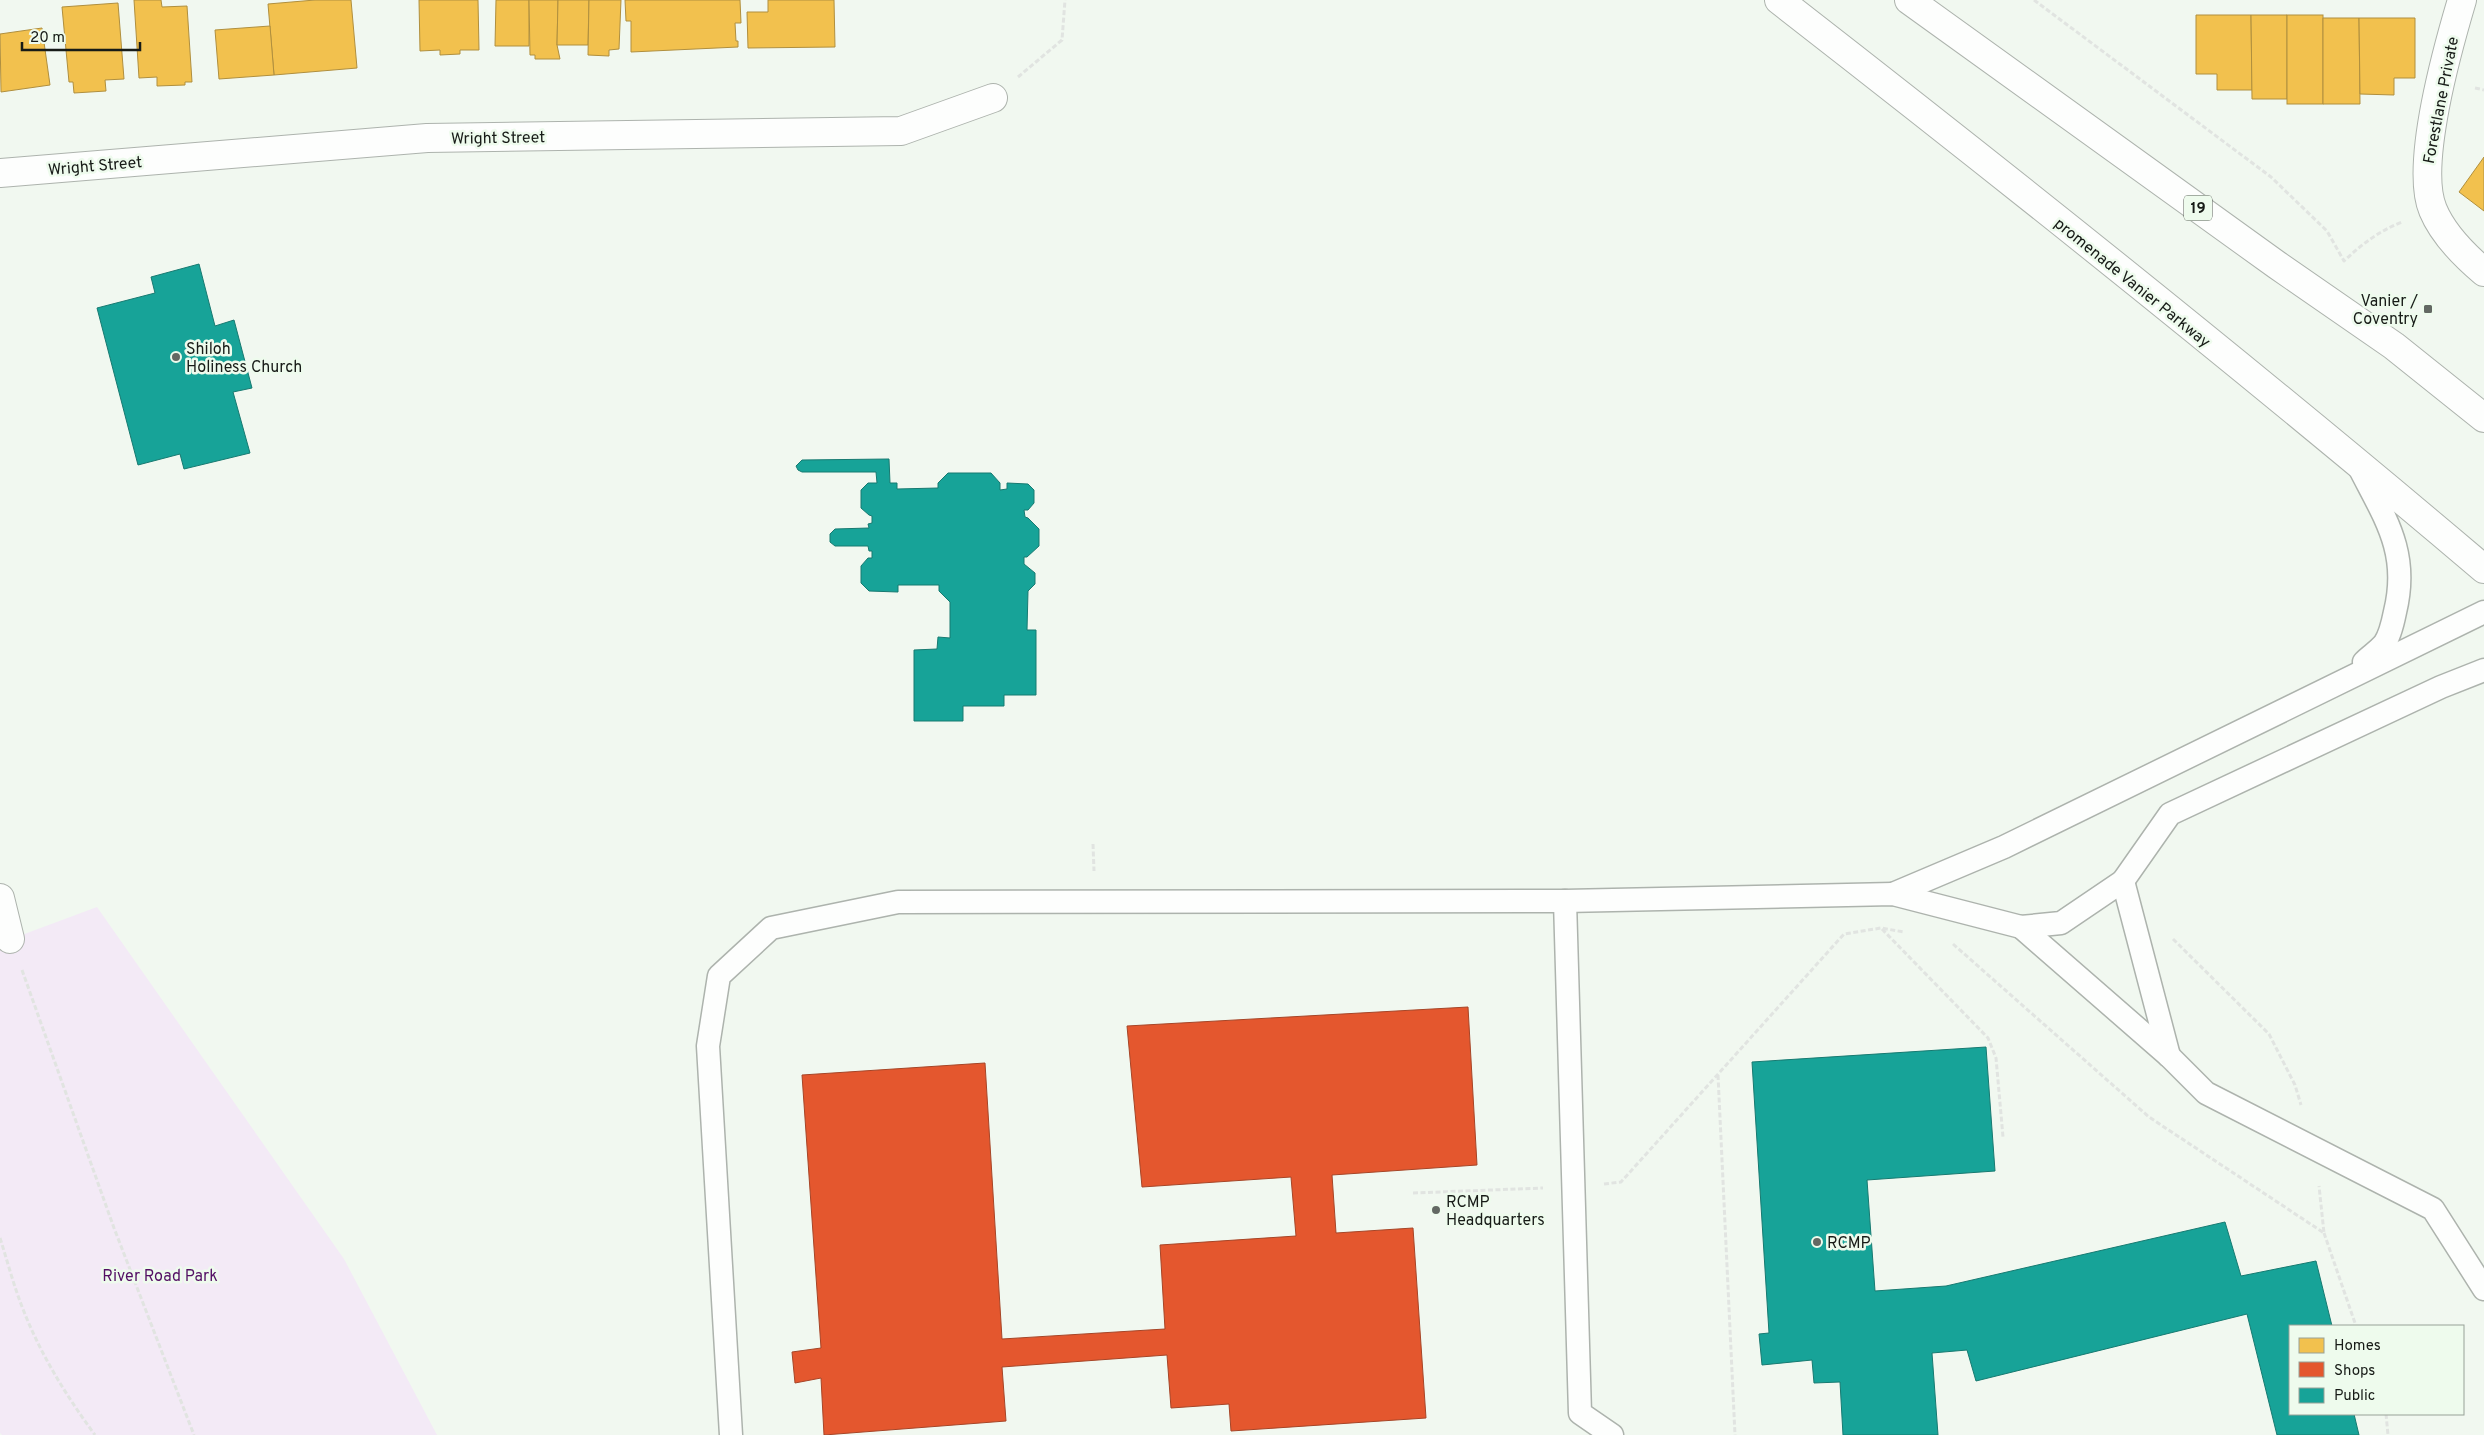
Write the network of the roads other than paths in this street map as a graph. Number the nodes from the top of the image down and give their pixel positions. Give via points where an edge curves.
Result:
1 (1779, 0) edge
2 (1909, 0) edge
3 (2462, 0) edge
4 (993, 98) road end
5 (0, 173) edge
6 (2484, 272) edge
7 (2484, 418) edge
8 (2355, 460) junction
9 (2484, 569) edge
10 (2484, 612) edge
11 (2484, 670) edge
12 (2344, 679) junction
13 (2123, 881) junction
14 (1893, 894) junction
15 (0, 898) edge
16 (1565, 901) junction
17 (2021, 927) junction
18 (10, 939) road end
19 (2169, 1056) junction
20 (2484, 1289) edge
21 (731, 1435) edge
22 (1612, 1435) edge

1 - 8 main road, promenade Vanier Parkway via 1921,110
2 - 7 main road, 19 via 2277,266 2394,346
3 - 6 main road, Forestlane Private via 2444,60 2426,169 2433,210 2462,254
4 - 5 main road, Wright Street via 901,131 410,138
8 - 9 main road, promenade Vanier Parkway
8 - 12 lane via 2398,548 2400,591 2385,643
10 - 12 lane
11 - 13 lane via 2170,814
12 - 14 lane via 2004,847
13 - 17 lane via 2061,923
13 - 19 lane
14 - 16 lane
14 - 17 lane
15 - 18 main road
16 - 21 lane via 898,902 771,928 719,976 708,1046
16 - 22 lane via 1580,1413
17 - 19 lane
19 - 20 lane via 2206,1093 2433,1209

